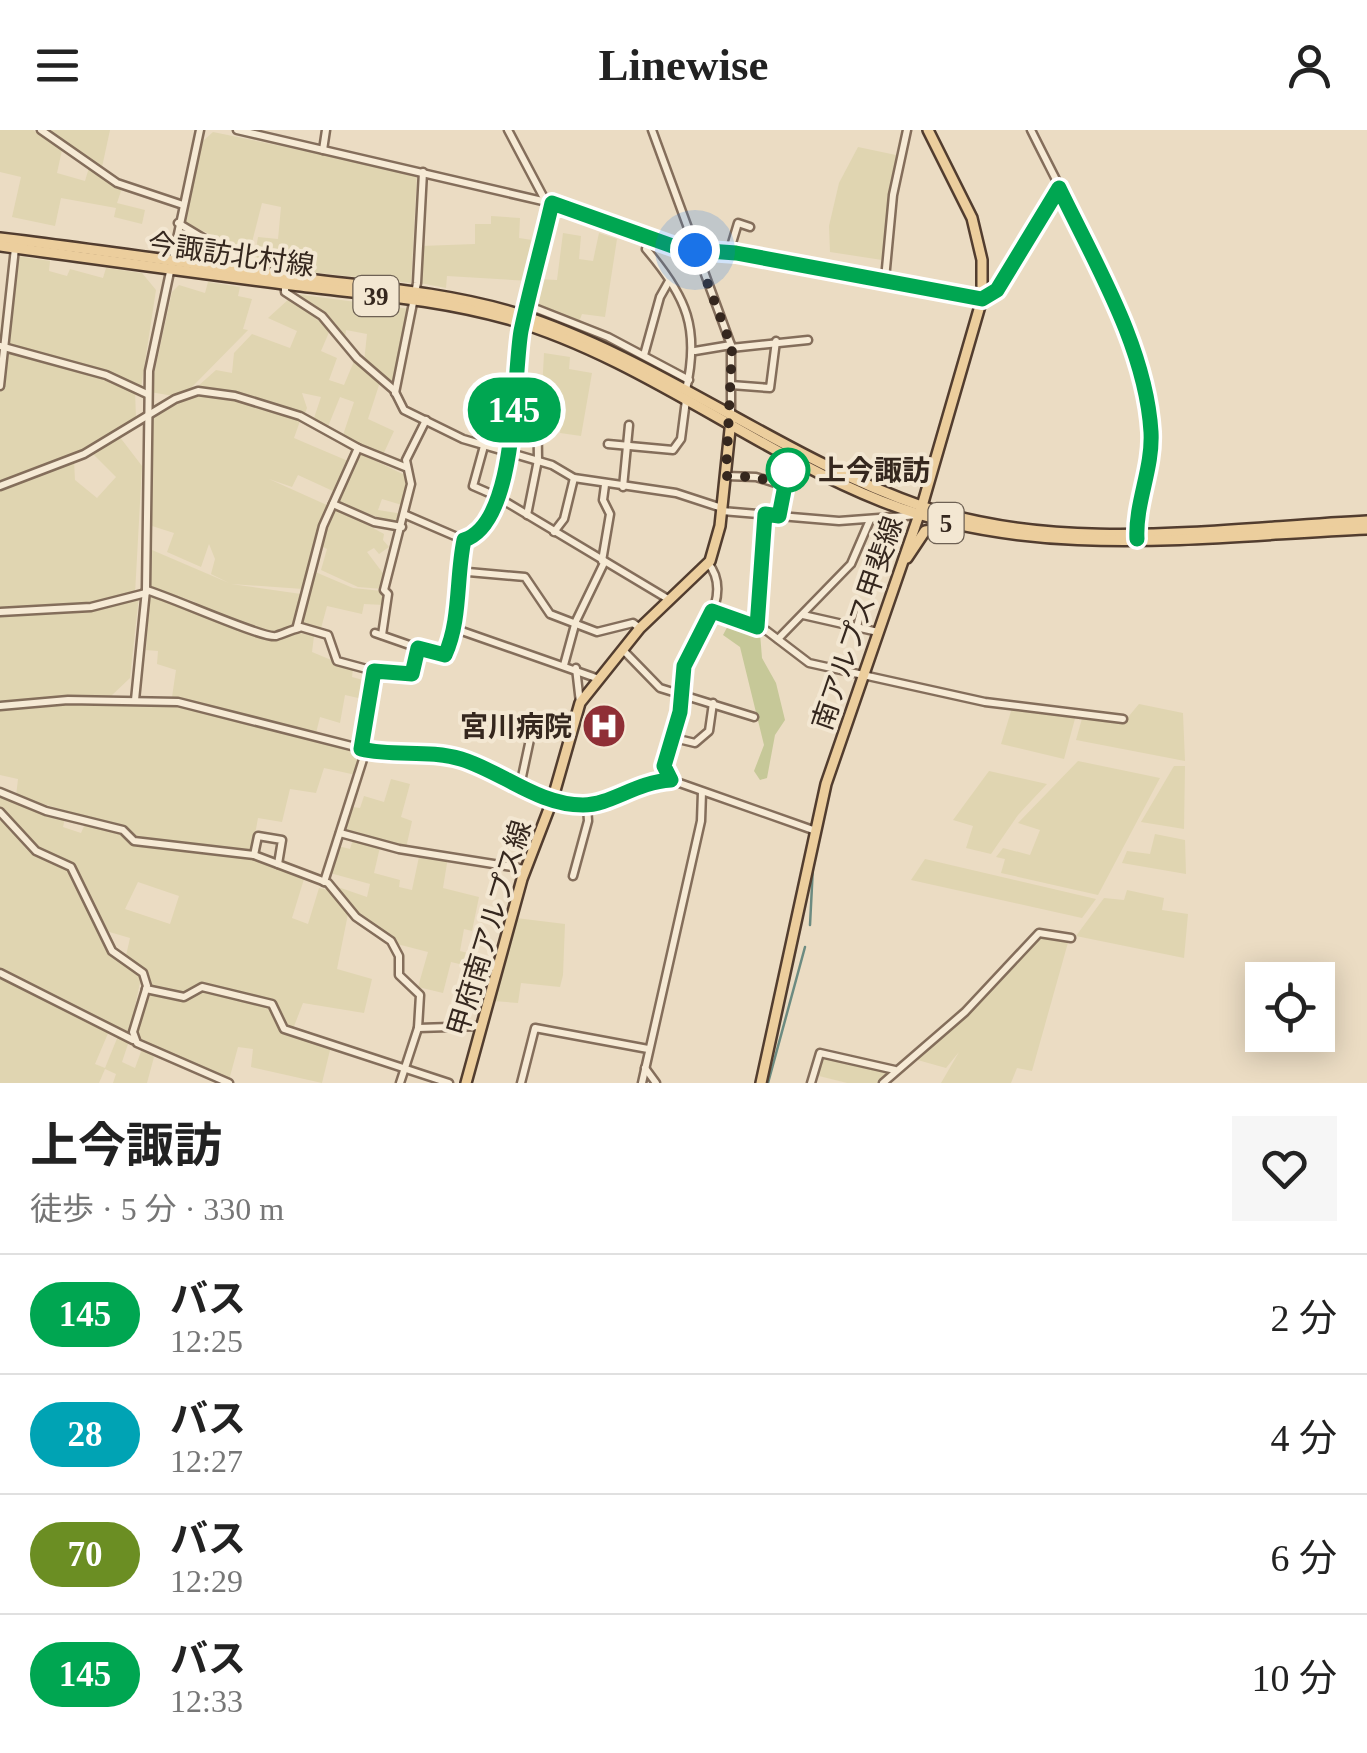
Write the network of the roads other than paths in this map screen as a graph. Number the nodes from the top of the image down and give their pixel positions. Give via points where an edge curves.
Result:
1 (40, 130) edge
2 (200, 130) edge
3 (236, 130) edge
4 (326, 130) edge
5 (508, 130) edge
6 (652, 130) edge
7 (906, 130) edge
8 (928, 130) edge
9 (1031, 130) edge
10 (323, 150) junction
11 (423, 172) junction
12 (1059, 188) junction
13 (549, 202) junction
14 (182, 204) junction
15 (178, 224) junction
16 (750, 226) dead end
17 (0, 238) edge
18 (650, 238) junction
19 (0, 246) edge
20 (15, 248) junction
21 (695, 250) junction
22 (729, 253) junction
23 (170, 265) junction
24 (246, 271) junction
25 (884, 279) junction
26 (670, 280) junction
27 (286, 284) junction
28 (415, 297) junction
29 (982, 299) junction
30 (527, 305) junction
31 (808, 340) dead end
32 (776, 341) junction
33 (731, 346) junction
34 (4, 347) edge
35 (695, 351) junction
36 (644, 355) junction
37 (731, 385) junction
38 (0, 386) edge
39 (687, 390) junction
40 (537, 392) dead end
41 (147, 394) junction
42 (395, 394) junction
43 (146, 416) junction
44 (730, 418) junction
45 (426, 420) junction
46 (629, 425) dead end
47 (608, 444) dead end
48 (484, 446) junction
49 (627, 446) junction
50 (358, 448) junction
51 (508, 454) junction
52 (538, 460) junction
53 (405, 467) junction
54 (788, 470) dead end
55 (726, 476) junction
56 (574, 478) junction
57 (604, 485) junction
58 (0, 486) edge
59 (785, 486) junction
60 (623, 487) junction
61 (496, 496) junction
62 (333, 504) junction
63 (722, 510) junction
64 (920, 511) junction
65 (765, 514) junction
66 (406, 515) junction
67 (527, 515) junction
68 (779, 516) junction
69 (870, 520) junction
70 (1367, 520) edge
71 (402, 527) junction
72 (1367, 529) edge
73 (554, 532) junction
74 (998, 534) junction
75 (1182, 534) junction
76 (1137, 535) junction
77 (464, 540) junction
78 (903, 561) junction
79 (603, 562) junction
80 (708, 563) junction
81 (457, 571) junction
82 (146, 592) junction
83 (668, 599) junction
84 (862, 607) dead end
85 (712, 611) junction
86 (0, 612) edge
87 (802, 614) junction
88 (576, 621) junction
89 (757, 627) junction
90 (857, 627) junction
91 (298, 628) junction
92 (640, 628) junction
93 (456, 630) junction
94 (879, 632) junction
95 (778, 638) junction
96 (418, 648) junction
97 (622, 649) junction
98 (564, 665) junction
99 (576, 668) junction
100 (374, 671) junction
101 (864, 676) junction
102 (599, 679) junction
103 (681, 694) junction
104 (135, 700) junction
105 (712, 703) junction
106 (580, 704) junction
107 (0, 706) edge
108 (754, 717) dead end
109 (1124, 718) dead end
110 (532, 730) dead end
111 (674, 738) junction
112 (364, 750) junction
113 (671, 780) junction
114 (520, 786) junction
115 (0, 792) edge
116 (702, 792) junction
117 (552, 801) junction
118 (587, 806) junction
119 (0, 812) edge
120 (813, 830) junction
121 (340, 834) junction
122 (254, 855) junction
123 (278, 864) junction
124 (525, 869) junction
125 (573, 876) dead end
126 (324, 882) junction
127 (1072, 938) dead end
128 (0, 973) edge
129 (146, 989) junction
130 (482, 1026) junction
131 (418, 1028) junction
132 (134, 1040) junction
133 (648, 1049) junction
134 (405, 1067) junction
135 (644, 1067) junction
136 (895, 1070) junction
137 (229, 1083) edge
138 (400, 1083) edge
139 (449, 1083) edge
140 (466, 1083) edge
141 (521, 1083) edge
142 (642, 1083) edge
143 (656, 1083) edge
144 (760, 1083) edge
145 (811, 1083) edge
146 (883, 1083) edge

1 - 14 street via 118,183
2 - 14 street
3 - 10 street
4 - 10 street
5 - 13 street
6 - 21 street
7 - 25 street
8 - 29 main road, 南アルプス甲斐線 via 972,218
9 - 12 street
10 - 11 street
11 - 13 street
11 - 28 street
12 - 29 street via 997,290
12 - 76 street via 1143,381 1152,438
13 - 18 street
13 - 30 street
14 - 15 street
15 - 23 street
15 - 24 street via 243,262
16 - 22 street via 738,223
17 - 23 main road, 今諏訪北村線 / 39
18 - 21 street
18 - 26 street via 646,249
19 - 20 main road, 今諏訪北村線 / 39
20 - 23 main road, 今諏訪北村線 / 39
20 - 34 street
21 - 22 street
21 - 33 street
22 - 25 street
23 - 24 main road, 今諏訪北村線 / 39
23 - 27 main road, 今諏訪北村線 / 39
23 - 41 street
24 - 28 main road, 今諏訪北村線 / 39
25 - 29 street
26 - 35 street
26 - 36 street
27 - 28 main road, 今諏訪北村線 / 39
27 - 42 street via 285,292 322,316
28 - 39 main road, 今諏訪北村線 / 39 via 479,304 544,322
28 - 42 street
29 - 64 main road, 南アルプス甲斐線
30 - 36 street
30 - 51 street, bridge
31 - 32 street
32 - 33 street
32 - 37 street via 770,388
33 - 35 street
33 - 37 street
34 - 38 street
34 - 41 street via 92,370
35 - 39 street
36 - 39 street
37 - 44 street
39 - 44 main road, 今諏訪北村線 / 39
39 - 49 street via 682,439 673,450
40 - 52 street
41 - 43 street
42 - 45 street via 404,410
43 - 50 street via 198,391 235,396 300,416
43 - 58 street via 84,454
43 - 82 street
44 - 55 main road
44 - 64 main road, 5
45 - 48 street
45 - 53 street
46 - 49 street
47 - 49 street
48 - 51 street
48 - 61 street via 472,486
49 - 60 street
50 - 53 street
50 - 62 street
51 - 52 street
51 - 61 street
52 - 56 street
52 - 67 street
53 - 66 street via 411,484
54 - 59 street
55 - 59 street
55 - 63 main road
56 - 57 street
56 - 73 street
57 - 60 street
57 - 79 street via 610,514
59 - 68 street
60 - 63 street via 676,492
61 - 67 street
61 - 77 street via 478,531
62 - 71 street
62 - 91 street
63 - 65 street
63 - 80 main road
64 - 69 street
64 - 74 main road, 5
64 - 76 main road, 5 via 1036,530
64 - 78 main road, 南アルプス甲斐線
65 - 68 street
65 - 89 street
66 - 71 street
66 - 77 street
67 - 73 street
68 - 69 street
69 - 87 street via 850,564
70 - 75 main road, 5
71 - 96 street via 378,634
72 - 75 main road, 5
73 - 79 street
74 - 76 main road, 5
74 - 78 main road via 931,528
75 - 76 main road, 5
77 - 81 street
78 - 94 main road, 南アルプス甲斐線
79 - 83 street
79 - 88 street
80 - 83 main road, 甲府南アルプス線
80 - 85 street via 717,577
81 - 88 street via 525,577 550,614
81 - 93 street
82 - 86 street via 91,607
82 - 91 street via 267,636
82 - 104 street
83 - 92 main road, 甲府南アルプス線
84 - 90 street
85 - 89 street
85 - 103 street via 684,666
87 - 90 street
87 - 95 street
88 - 92 street via 597,632 633,622
88 - 98 street
89 - 95 street
90 - 94 street
91 - 100 street via 328,635 337,660
92 - 97 main road, 甲府南アルプス線
93 - 96 street via 445,655
93 - 98 street
94 - 101 main road, 南アルプス甲斐線
95 - 101 street via 809,663
96 - 100 street via 412,674
97 - 102 main road, 甲府南アルプス線
97 - 103 street via 646,679
98 - 99 street
99 - 102 street
99 - 106 street
100 - 112 street
101 - 109 street via 985,702
101 - 120 main road, 南アルプス甲斐線
102 - 106 main road, 甲府南アルプス線
103 - 105 street
103 - 111 street
104 - 107 street
104 - 112 street via 197,704
105 - 108 street
105 - 111 street via 709,731 695,743
106 - 117 main road, 甲府南アルプス線
110 - 114 street
111 - 113 street via 664,766
112 - 114 street via 460,759
112 - 121 street
113 - 116 street
113 - 118 street
114 - 117 street
115 - 122 street via 123,830 134,840
116 - 120 street
116 - 133 street via 679,928
117 - 118 street
117 - 124 main road, 甲府南アルプス線
118 - 125 street
119 - 129 street via 36,850 71,868 108,946 139,968
120 - 144 main road, 南アルプス甲斐線
121 - 124 street
121 - 126 street
122 - 123 street
122 - 123 street via 258,836 282,840
123 - 126 street
124 - 130 main road, 甲府南アルプス線
126 - 131 street via 396,948 400,975 420,996
127 - 136 street via 1039,933 965,1012
128 - 132 street
129 - 132 street
129 - 134 street via 184,997 202,986 272,1004 284,1029
130 - 131 street
130 - 140 main road, 甲府南アルプス線
131 - 134 street
132 - 137 street
133 - 135 street
133 - 141 street via 535,1028
134 - 138 street
134 - 139 street
135 - 142 street
135 - 143 street
136 - 145 street via 820,1053
136 - 146 street

